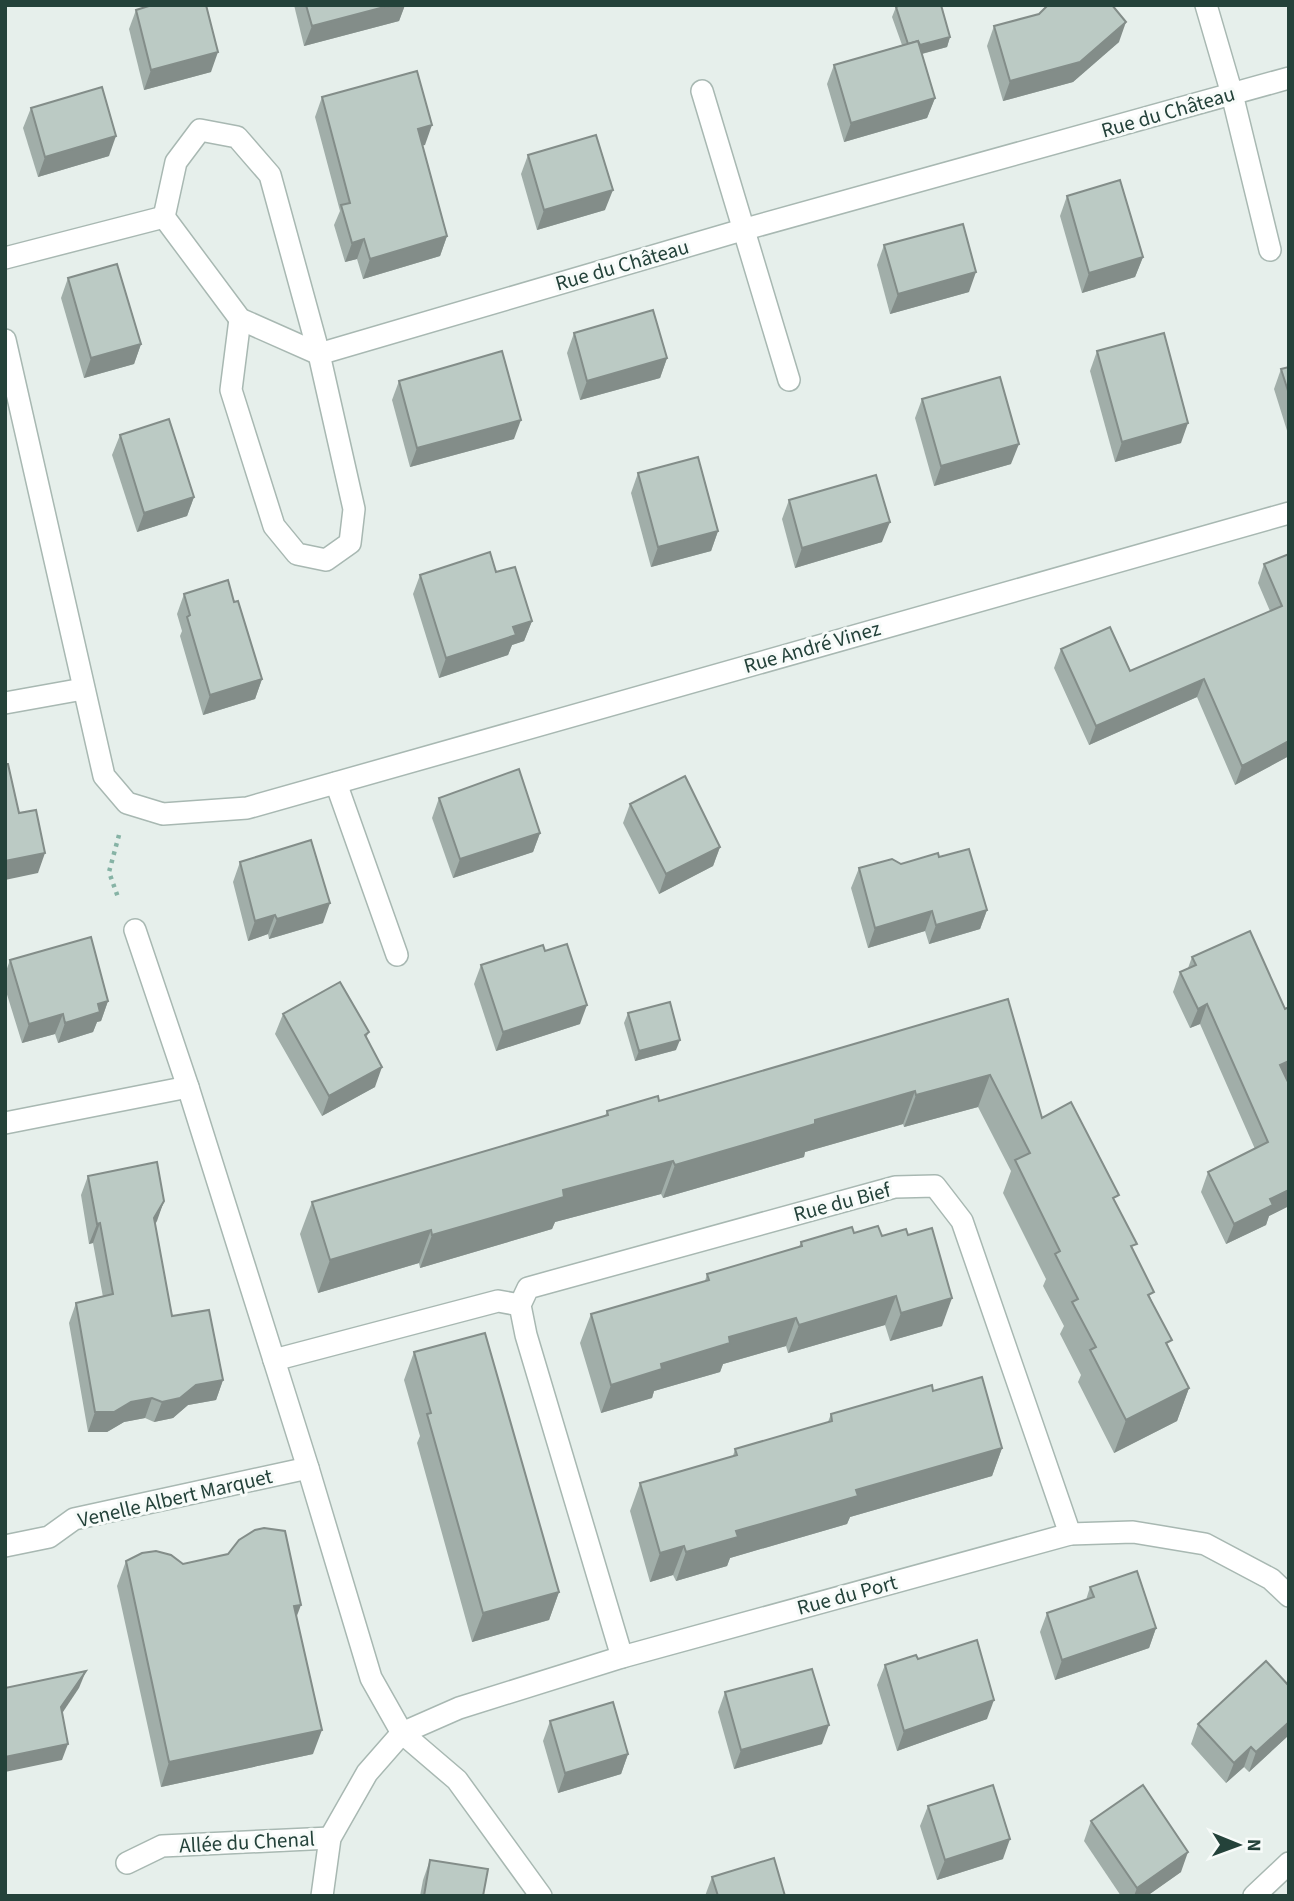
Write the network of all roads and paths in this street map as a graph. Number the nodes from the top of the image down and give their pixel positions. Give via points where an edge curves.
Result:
1 (1206, 5) edge
2 (1289, 78) edge
3 (702, 91) dead end
4 (1232, 94) junction
5 (164, 217) junction
6 (742, 230) junction
7 (1270, 250) dead end
8 (5, 258) edge
9 (240, 319) junction
10 (5, 340) edge
11 (319, 354) junction
12 (789, 380) dead end
13 (1289, 513) edge
14 (83, 689) junction
15 (5, 703) edge
16 (336, 783) junction
17 (127, 803) junction
18 (135, 930) joint
19 (397, 955) dead end
20 (188, 1087) junction
21 (5, 1123) edge
22 (520, 1305) junction
23 (274, 1360) junction
24 (308, 1468) junction
25 (1070, 1534) junction
26 (5, 1546) edge
27 (1289, 1596) edge
28 (622, 1657) junction
29 (402, 1733) junction
30 (330, 1838) junction
31 (127, 1863) dead end
32 (1289, 1863) edge
33 (322, 1896) edge
34 (541, 1896) edge
35 (1254, 1896) edge

1 - 4 street
2 - 4 street, Rue du Château
3 - 6 street
4 - 6 street, Rue du Château
4 - 7 street
5 - 8 street
5 - 9 street
5 - 11 street via 176,162 200,130 237,137 270,175
6 - 11 street, Rue du Château
6 - 12 street
9 - 11 street
9 - 11 street via 231,390 274,526 297,554 326,560 350,543 354,509
10 - 14 street
13 - 16 street, Rue André Vinez
14 - 15 street
14 - 17 street via 104,776
16 - 17 street, Rue André Vinez via 247,808 163,814
16 - 19 street
17 - 18 path via 109,872
18 - 20 street
20 - 21 street
20 - 23 street
22 - 23 street via 498,1301
22 - 25 street, Rue du Bief via 528,1288 895,1187 935,1186 962,1221
22 - 28 street
23 - 24 street
24 - 26 street, Venelle Albert Marquet via 74,1519 49,1537
24 - 29 street via 371,1678
25 - 27 street, Rue du Port via 1133,1532 1205,1544 1271,1579
25 - 28 street, Rue du Port
28 - 29 street, Rue du Port via 459,1708
29 - 30 street via 367,1773
29 - 34 street via 457,1780
30 - 31 street, Allée du Chenal via 162,1846
30 - 33 street
32 - 35 street

